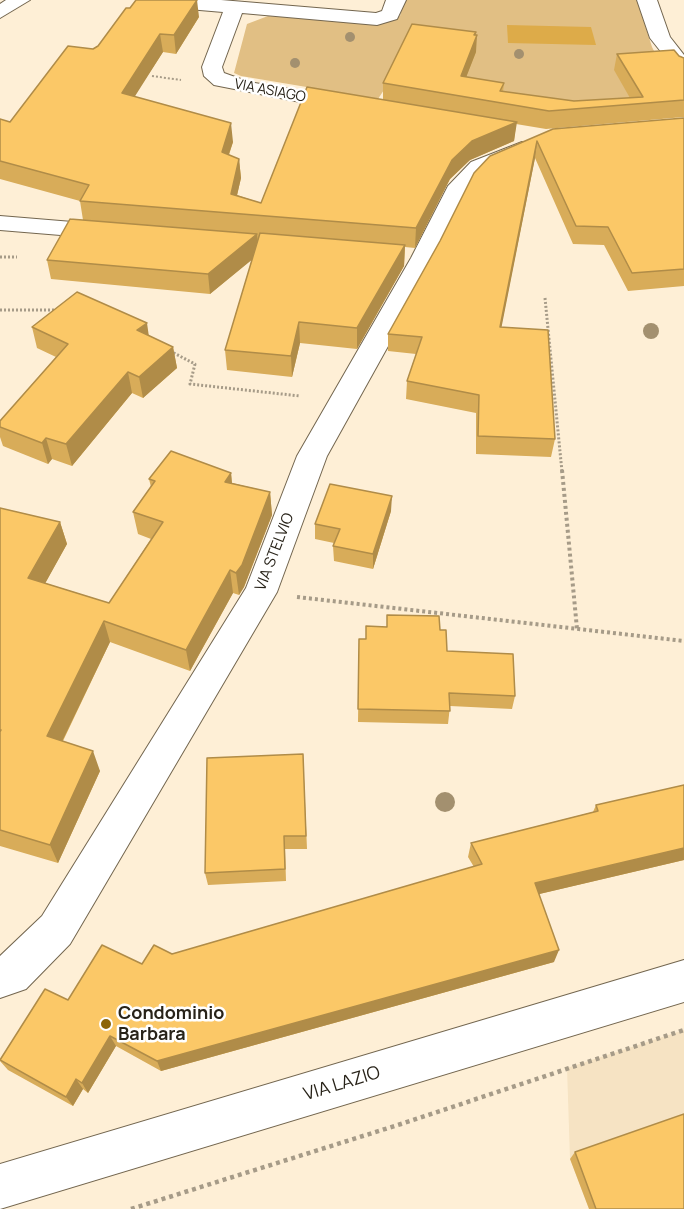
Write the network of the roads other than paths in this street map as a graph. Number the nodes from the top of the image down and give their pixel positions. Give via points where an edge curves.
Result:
1 (20, 0) edge
2 (153, 0) edge
3 (396, 0) edge
4 (647, 0) edge
5 (234, 8) junction
6 (0, 12) edge
7 (684, 68) edge
8 (363, 108) edge
9 (512, 133) edge
10 (0, 224) edge
11 (128, 234) edge
12 (0, 977) edge
13 (684, 981) edge
14 (0, 1187) edge

1 - 6 street
2 - 5 street
3 - 5 street via 390,15 377,19
4 - 7 street via 660,38
5 - 8 street, VIA ASIAGO via 212,67 213,75 221,81
9 - 12 street, VIA STELVIO via 541,137 472,171 412,257 312,456 261,592 56,930 11,974
10 - 11 street
13 - 14 street, VIA LAZIO

